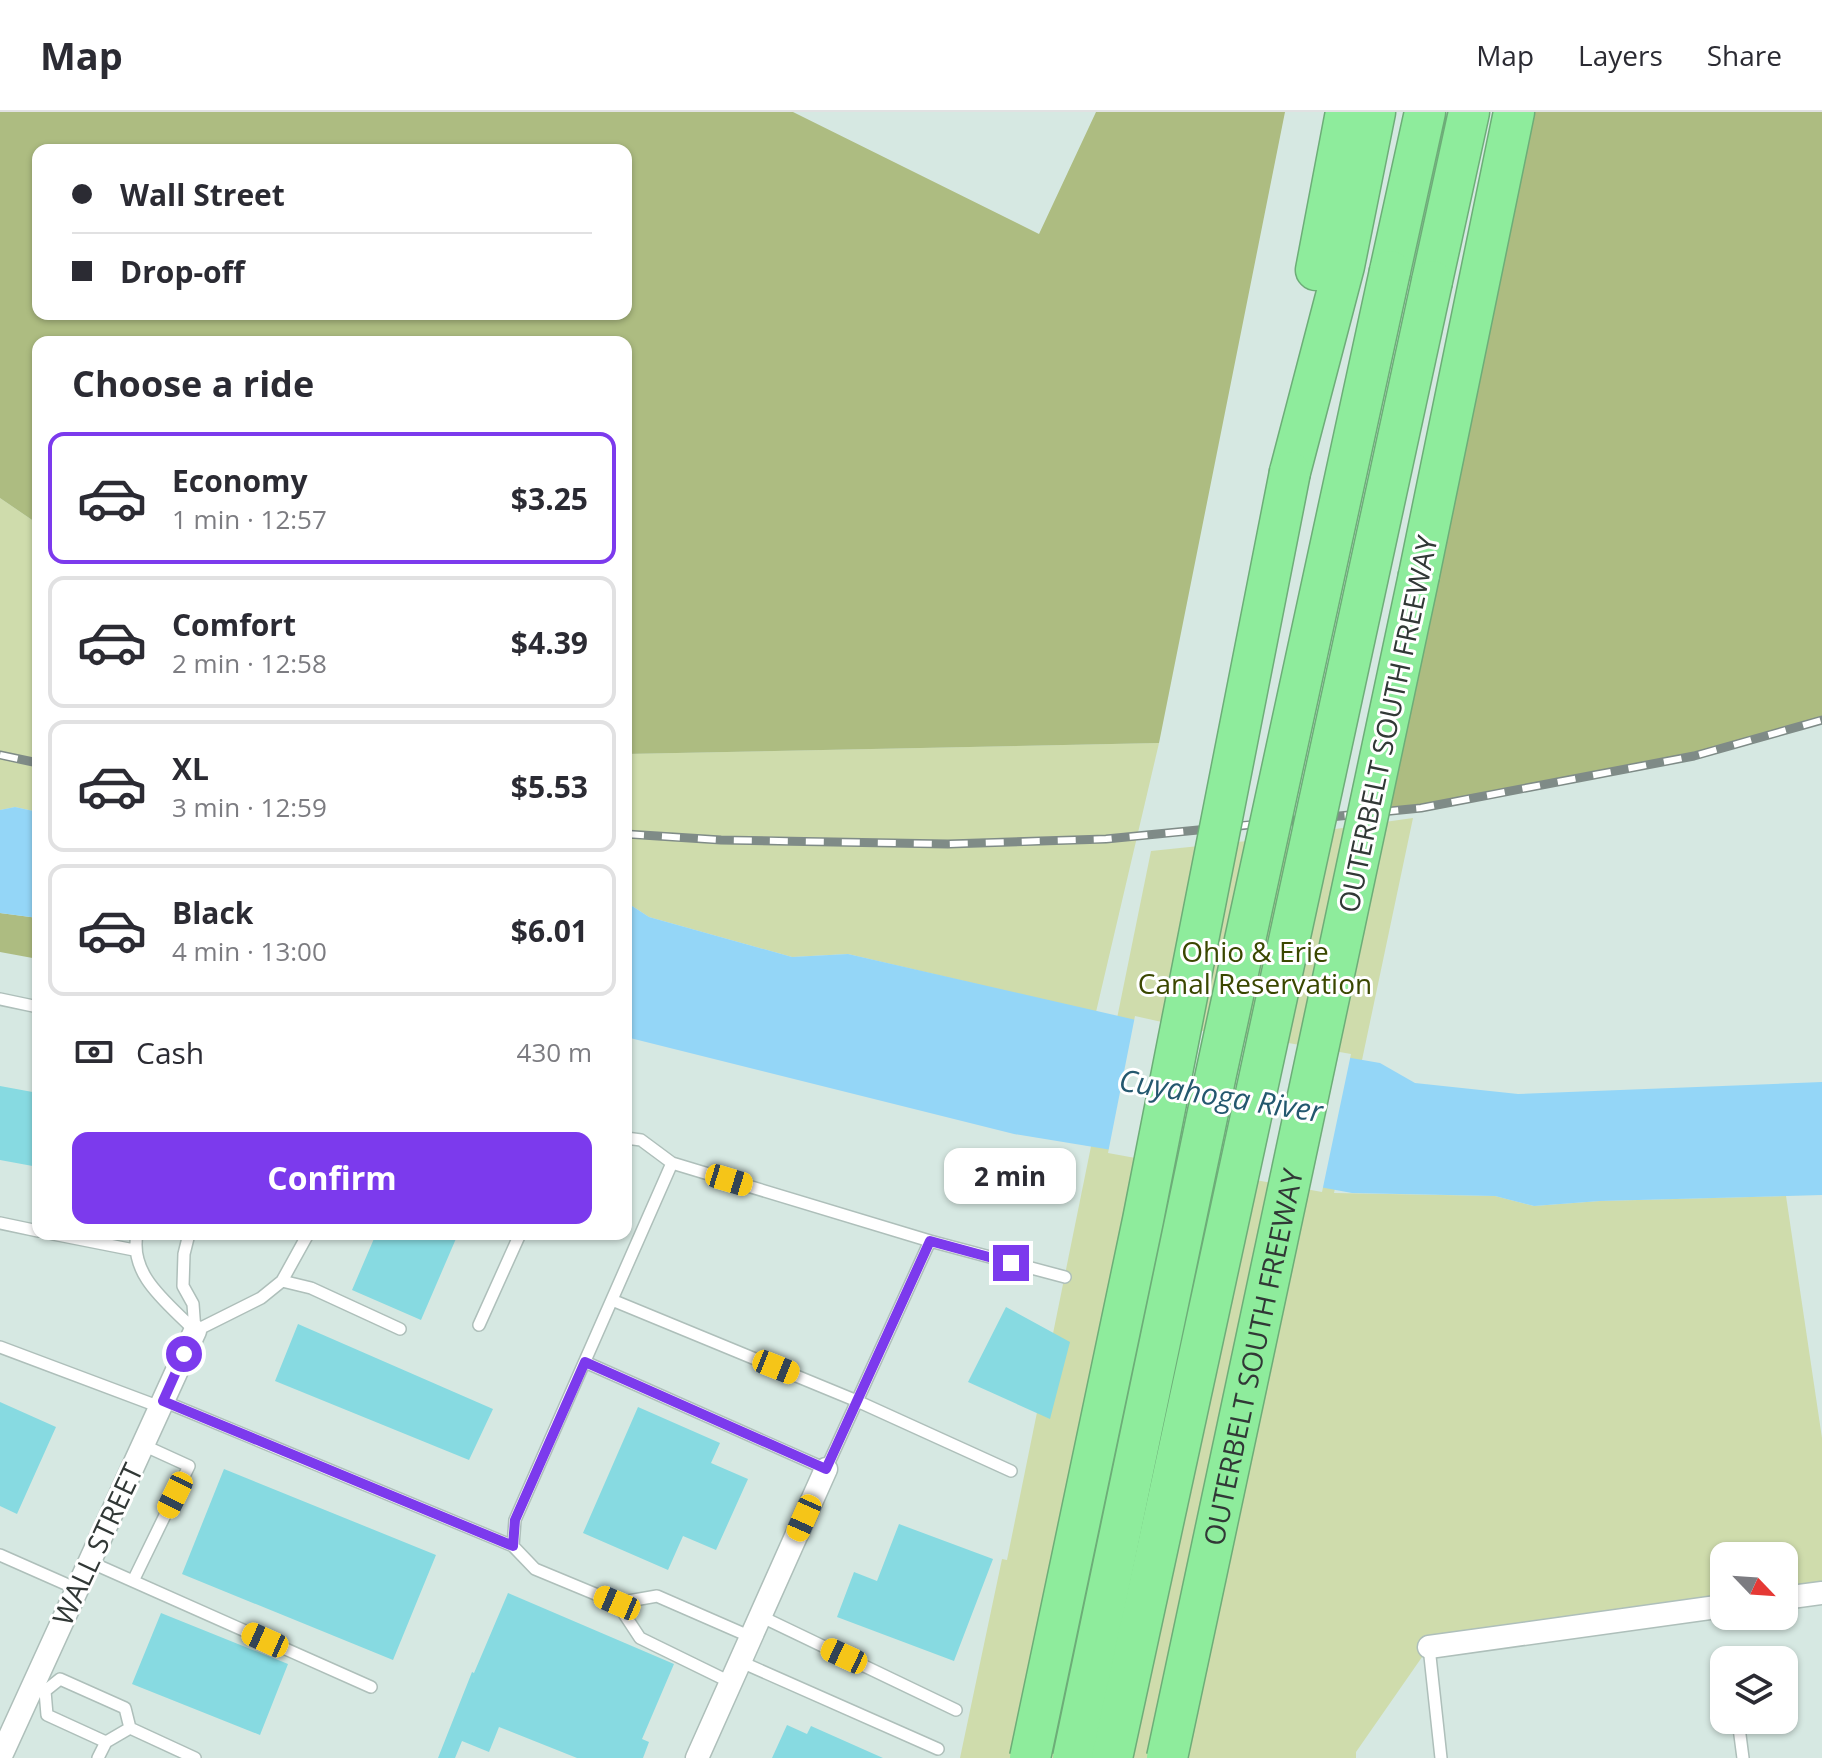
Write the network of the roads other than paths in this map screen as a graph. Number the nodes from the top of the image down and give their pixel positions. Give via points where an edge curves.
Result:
1 (1346, 112) edge
2 (1375, 112) edge
3 (1425, 112) edge
4 (1469, 112) edge
5 (1514, 112) edge
6 (1330, 262) junction
7 (0, 999) edge
8 (32, 1006) edge
9 (632, 1139) edge
10 (672, 1163) junction
11 (0, 1223) edge
12 (32, 1230) edge
13 (83, 1240) edge
14 (136, 1240) edge
15 (188, 1240) edge
16 (305, 1240) edge
17 (517, 1240) edge
18 (930, 1241) junction
19 (134, 1250) junction
20 (1065, 1277) dead end
21 (282, 1281) junction
22 (612, 1300) junction
23 (479, 1325) dead end
24 (400, 1329) dead end
25 (195, 1331) junction
26 (0, 1347) edge
27 (585, 1362) junction
28 (857, 1401) junction
29 (161, 1404) junction
30 (143, 1445) junction
31 (826, 1469) junction
32 (1011, 1471) dead end
33 (513, 1546) junction
34 (0, 1555) edge
35 (90, 1562) junction
36 (133, 1581) junction
37 (77, 1589) junction
38 (1822, 1593) edge
39 (1798, 1596) edge
40 (617, 1603) junction
41 (1710, 1608) edge
42 (760, 1616) junction
43 (751, 1637) junction
44 (1429, 1647) joint
45 (735, 1672) junction
46 (371, 1687) dead end
47 (39, 1688) junction
48 (956, 1710) dead end
49 (130, 1728) junction
50 (1740, 1734) edge
51 (106, 1742) junction
52 (938, 1749) dead end
53 (0, 1758) edge
54 (98, 1758) edge
55 (195, 1758) edge
56 (697, 1758) edge
57 (1030, 1758) edge
58 (1073, 1758) edge
59 (1112, 1758) edge
60 (1167, 1758) edge
61 (1441, 1758) edge
62 (1743, 1758) edge

1 - 6 highway
2 - 6 highway
3 - 58 highway, bridge
4 - 59 highway, bridge
5 - 60 highway, OUTERBELT SOUTH FREEWAY, bridge
6 - 57 highway, bridge via 1149,1192
7 - 8 lane
9 - 10 lane
10 - 18 lane
10 - 22 lane
11 - 12 lane
13 - 19 lane
14 - 19 lane
15 - 25 lane via 183,1286 193,1304
16 - 21 lane
17 - 23 lane
18 - 20 lane
18 - 28 lane
19 - 25 lane via 145,1279
21 - 24 lane via 311,1288
21 - 25 lane via 261,1298
22 - 27 lane
22 - 28 lane
25 - 29 street, WALL STREET
26 - 29 lane
27 - 31 lane
27 - 33 lane via 515,1520
28 - 31 lane
28 - 32 lane
29 - 30 street, WALL STREET
29 - 33 lane
30 - 35 street, WALL STREET
30 - 36 lane via 189,1466
31 - 42 street
33 - 40 lane via 535,1569
34 - 37 lane
35 - 36 lane
35 - 37 street, WALL STREET
36 - 46 lane
37 - 47 street, WALL STREET
38 - 39 street
40 - 43 lane via 657,1596
40 - 45 lane via 640,1638
41 - 44 street
42 - 43 street
42 - 48 lane
43 - 45 street
44 - 61 lane
45 - 52 lane
45 - 56 street
47 - 49 lane via 60,1679 125,1708
47 - 51 lane via 47,1715
47 - 53 street, WALL STREET
49 - 51 lane
49 - 55 lane
50 - 62 lane
51 - 54 lane

